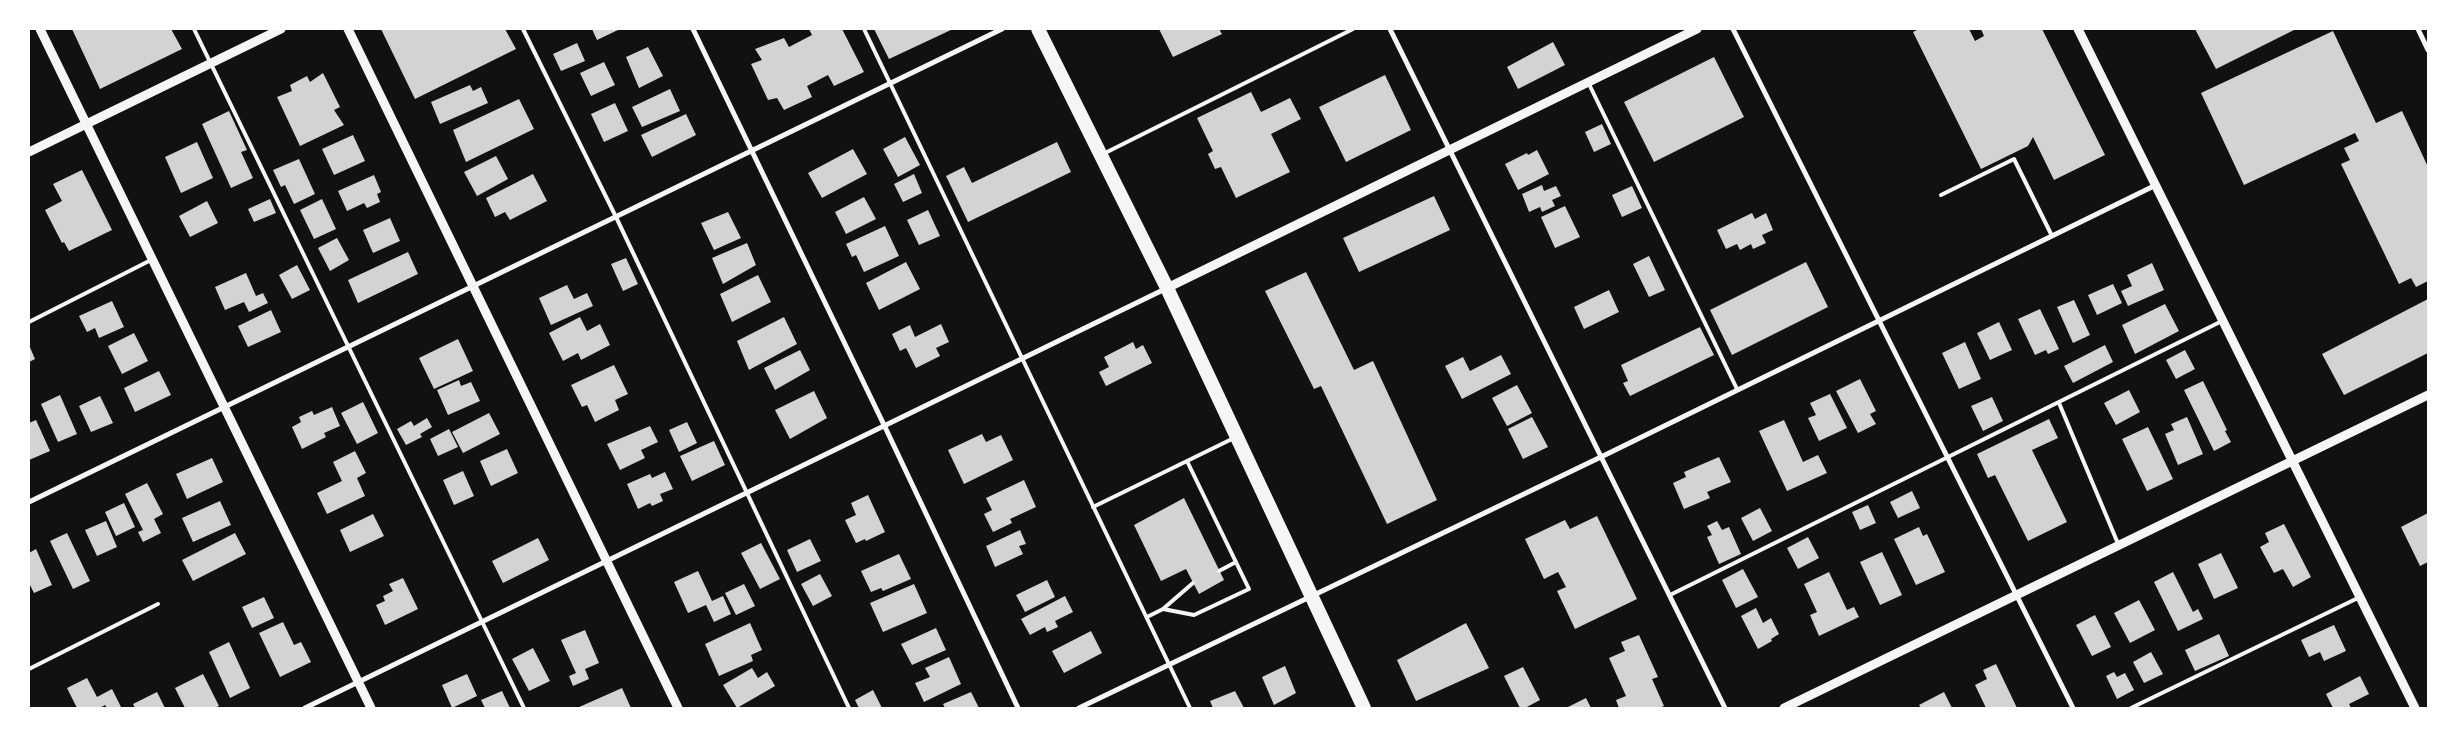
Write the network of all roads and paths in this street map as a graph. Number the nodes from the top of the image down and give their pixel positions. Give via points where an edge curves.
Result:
1 (40, 29) edge
2 (194, 29) edge
3 (281, 29) edge
4 (348, 29) edge
5 (523, 29) edge
6 (693, 29) edge
7 (864, 29) edge
8 (1002, 29) edge
9 (1038, 29) edge
10 (1353, 29) edge
11 (1390, 29) edge
12 (1697, 29) edge
13 (1733, 29) edge
14 (2078, 29) edge
15 (2418, 29) edge
16 (2428, 50) edge
17 (211, 63) junction
18 (1588, 82) junction
19 (890, 84) junction
20 (86, 124) junction
21 (1449, 149) junction
22 (752, 151) junction
23 (29, 152) edge
24 (1100, 155) junction
25 (2156, 185) junction
26 (1941, 195) dead end
27 (616, 217) junction
28 (2052, 236) junction
29 (151, 260) junction
30 (474, 285) junction
31 (1167, 288) junction
32 (1877, 320) junction
33 (2222, 321) junction
34 (29, 322) edge
35 (348, 346) junction
36 (1022, 360) junction
37 (1737, 389) junction
38 (2428, 394) edge
39 (2058, 403) junction
40 (224, 406) junction
41 (885, 427) junction
42 (1236, 437) junction
43 (1603, 456) junction
44 (1947, 459) junction
45 (1186, 461) junction
46 (2292, 461) junction
47 (747, 494) junction
48 (29, 502) edge
49 (1093, 507) junction
50 (2119, 546) junction
51 (609, 561) junction
52 (1236, 562) junction
53 (1219, 571) dead end
54 (1193, 583) dead end
55 (1311, 595) junction
56 (1670, 595) junction
57 (2016, 596) junction
58 (2360, 597) junction
59 (158, 604) dead end
60 (1162, 609) junction
61 (1147, 617) junction
62 (484, 622) junction
63 (1170, 664) junction
64 (29, 669) edge
65 (359, 682) junction
66 (305, 708) edge
67 (371, 708) edge
68 (524, 708) edge
69 (678, 708) edge
70 (849, 708) edge
71 (1018, 708) edge
72 (1079, 708) edge
73 (1190, 708) edge
74 (1364, 708) edge
75 (1725, 708) edge
76 (1784, 708) edge
77 (2073, 708) edge
78 (2131, 708) edge
79 (2415, 708) edge

1 - 20 street
2 - 17 lane
3 - 17 street
4 - 30 street
5 - 27 lane
6 - 22 street
7 - 19 lane
8 - 19 street
9 - 24 highway
10 - 24 lane
11 - 21 street
12 - 18 street
13 - 32 street
14 - 25 street
15 - 16 street
17 - 20 street
17 - 35 lane
18 - 21 street
18 - 37 lane
19 - 22 street
19 - 36 lane
20 - 23 street
20 - 29 street
21 - 31 street
21 - 43 street
22 - 27 street
22 - 41 street
24 - 31 highway
25 - 28 street
25 - 33 street
26 - 28 lane via 2014,159
27 - 30 street
27 - 47 lane
28 - 32 street
29 - 34 lane
29 - 40 street
30 - 35 street
30 - 51 street
31 - 36 street
31 - 42 highway
32 - 37 street
32 - 44 street
33 - 39 lane
33 - 46 street
35 - 40 street
35 - 62 lane
36 - 41 street
36 - 49 lane
37 - 43 street
38 - 46 street
39 - 44 lane
39 - 50 lane
40 - 48 street
40 - 65 street
41 - 47 street
41 - 71 street
42 - 45 lane
42 - 55 highway
43 - 55 street
43 - 56 street
44 - 56 lane
44 - 57 street
45 - 49 lane
45 - 52 lane
46 - 50 street
46 - 58 street
47 - 51 street
47 - 70 lane
49 - 61 lane
50 - 57 street
51 - 62 street
51 - 69 street
52 - 53 lane
52 - 60 lane via 1249,589 1194,615
54 - 60 lane
55 - 63 street
55 - 74 highway
56 - 75 street
57 - 76 street
57 - 77 street
58 - 78 lane
58 - 79 street
59 - 64 lane
60 - 61 lane
61 - 63 lane
62 - 65 street
62 - 68 lane
63 - 72 street
63 - 73 lane
65 - 66 street
65 - 67 street

